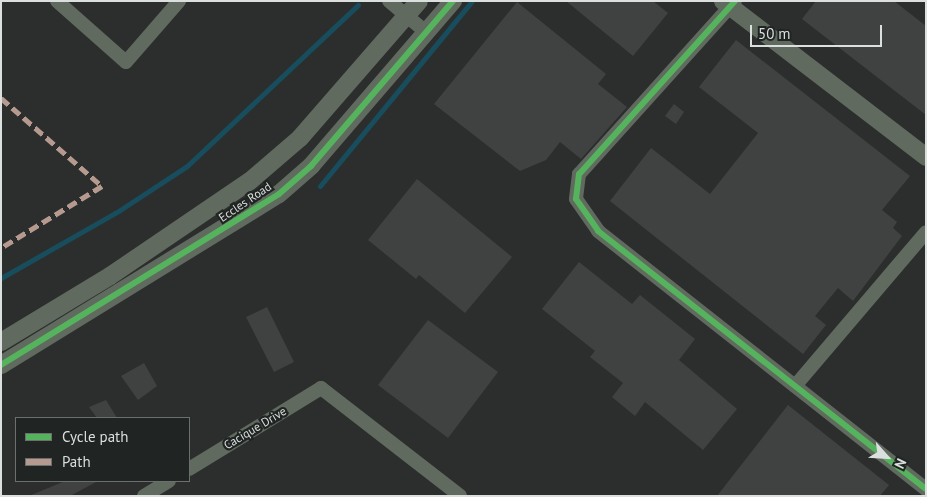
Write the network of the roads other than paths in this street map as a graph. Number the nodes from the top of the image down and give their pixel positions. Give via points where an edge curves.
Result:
1 (57, 1) edge
2 (179, 1) edge
3 (390, 1) edge
4 (419, 1) edge
5 (453, 1) edge
6 (729, 3) edge
7 (408, 16) junction
8 (427, 33) junction
9 (926, 158) edge
10 (926, 232) edge
11 (1, 342) edge
12 (1, 365) edge
13 (795, 386) junction
14 (190, 468) edge
15 (167, 482) edge
16 (926, 489) edge
17 (144, 496) edge
18 (460, 496) edge

1 - 2 street via 126,62
3 - 7 street
4 - 7 street, Eccles Road
5 - 8 street, Eccles Road
6 - 9 street
6 - 13 street via 579,174 576,199 598,231
7 - 8 street
7 - 11 street, Eccles Road via 300,138 250,181 110,276
8 - 12 street, Eccles Road via 312,166 279,194
10 - 13 street
13 - 16 street
14 - 18 street, Cacique Drive via 321,388
15 - 17 street

